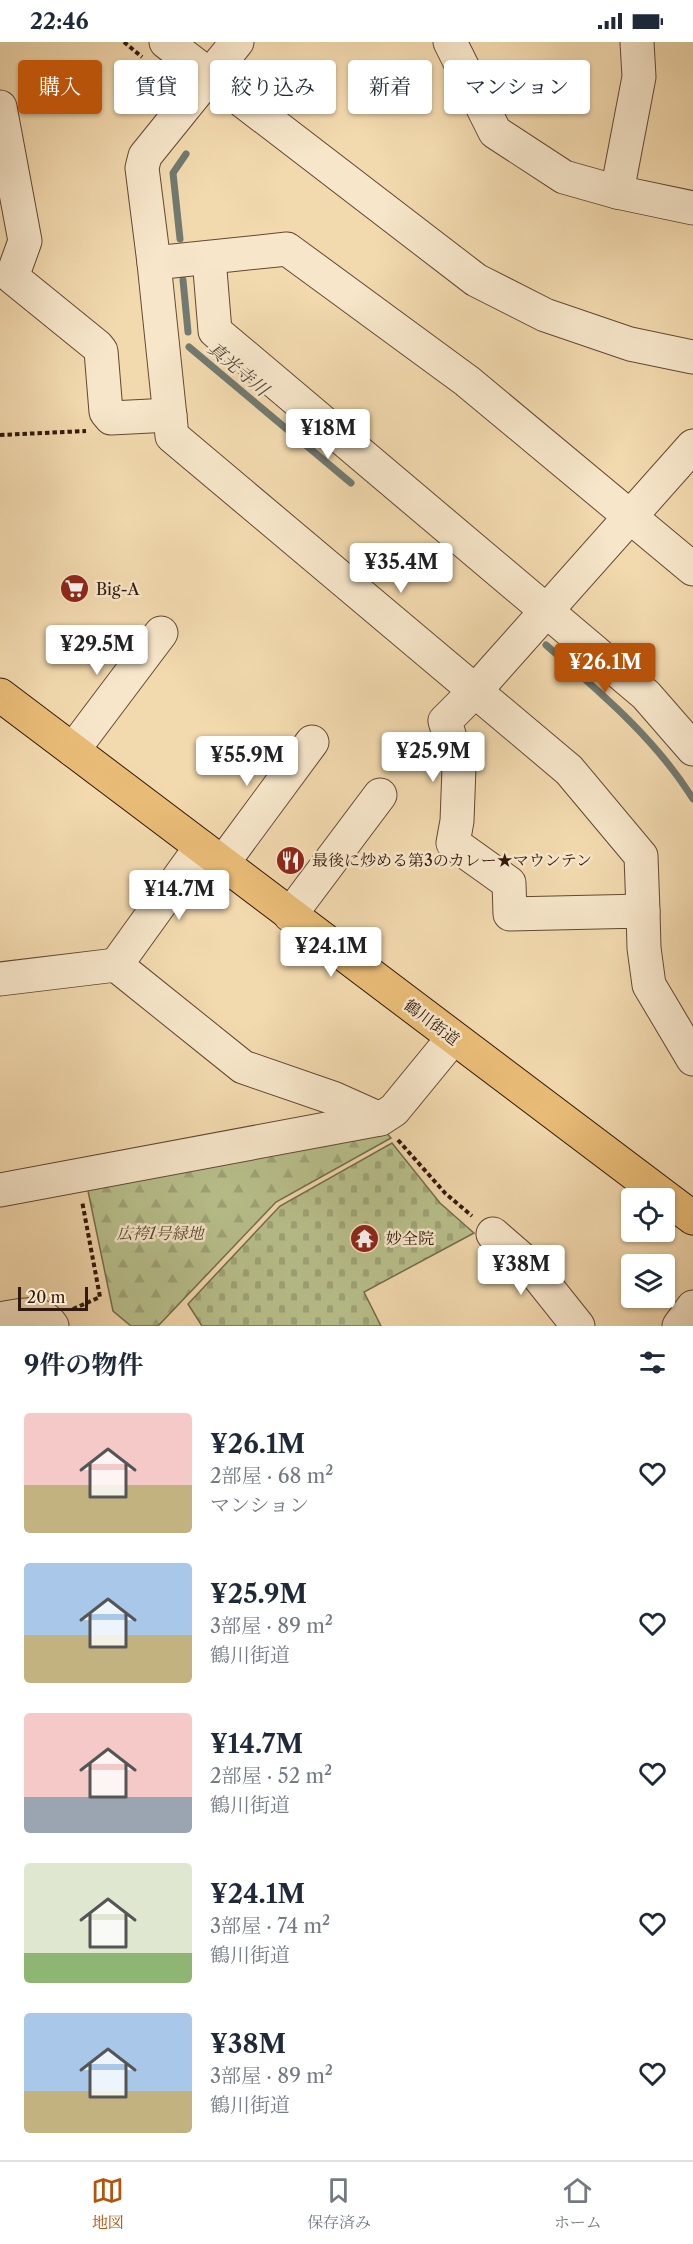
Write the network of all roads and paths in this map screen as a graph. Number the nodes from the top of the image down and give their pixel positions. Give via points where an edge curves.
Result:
1 (166, 42) edge
2 (237, 42) edge
3 (450, 42) edge
4 (637, 42) edge
5 (223, 60) edge
6 (210, 76) joint
7 (0, 107) edge
8 (260, 114) edge
9 (616, 192) junction
10 (693, 208) edge
11 (209, 258) junction
12 (154, 263) junction
13 (693, 357) edge
14 (170, 416) junction
15 (111, 418) junction
16 (0, 435) edge
17 (693, 446) edge
18 (630, 515) junction
19 (693, 569) edge
20 (545, 611) junction
21 (161, 633) dead end
22 (476, 690) junction
23 (0, 695) edge
24 (312, 742) dead end
25 (693, 749) edge
26 (73, 750) junction
27 (365, 800) dead end
28 (212, 855) junction
29 (643, 911) junction
30 (290, 915) junction
31 (116, 965) junction
32 (0, 979) edge
33 (453, 1038) junction
34 (693, 1059) edge
35 (380, 1119) junction
36 (0, 1190) edge
37 (83, 1206) dead end
38 (693, 1218) edge
39 (493, 1234) joint
40 (100, 1297) dead end
41 (693, 1307) edge
42 (0, 1319) edge
43 (52, 1326) edge
44 (578, 1326) edge
45 (679, 1326) edge

1 - 6 street
2 - 5 street
3 - 9 street via 495,132 564,177
4 - 9 street via 639,77
6 - 12 street via 145,156 142,168
7 - 15 street via 25,240 12,277 101,351 106,412
8 - 13 street via 476,280 545,315 630,344
9 - 10 street
11 - 12 street
11 - 18 street via 287,249 467,381
11 - 20 street via 215,331
12 - 14 street
14 - 15 street
14 - 22 street via 172,436
15 - 16 path via 103,430
17 - 18 street
18 - 19 street
18 - 20 street
20 - 22 street
20 - 25 street via 646,695
21 - 26 street
22 - 29 street via 569,770 641,856
22 - 29 street via 445,721 459,768 453,843 509,883 510,914
23 - 26 main road, 鶴川街道
24 - 28 street
26 - 28 main road, 鶴川街道
27 - 30 street
28 - 30 main road, 鶴川街道
28 - 31 street
29 - 34 street via 650,985
30 - 33 main road, 鶴川街道
31 - 32 street
31 - 35 street via 243,1066
33 - 35 street via 394,1110
33 - 38 main road, 鶴川街道
35 - 36 street
35 - 39 path via 445,1193
37 - 40 path
39 - 44 street via 531,1267
41 - 45 street
42 - 43 street via 40,1315

